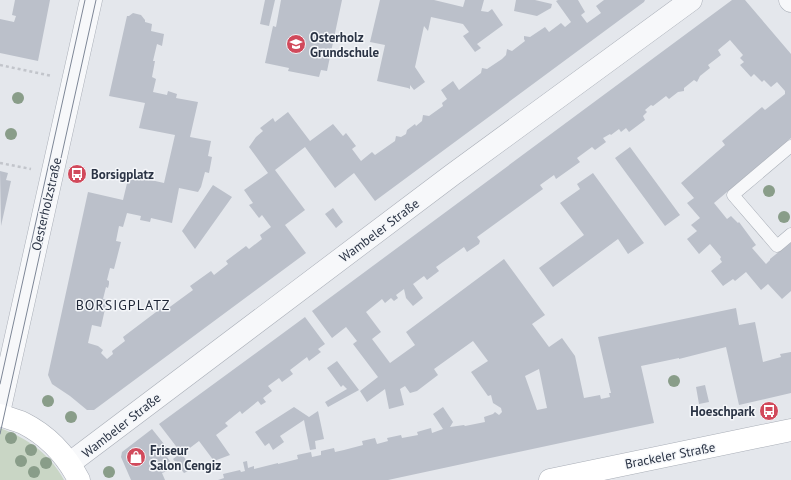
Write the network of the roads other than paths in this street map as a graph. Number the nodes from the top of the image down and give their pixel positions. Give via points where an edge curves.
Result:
1 (91, 0) edge
2 (687, 1) edge
3 (791, 146) edge
4 (791, 234) edge
5 (0, 408) edge
6 (0, 415) edge
7 (791, 430) edge
8 (75, 472) edge
9 (550, 480) edge

1 - 5 street, Oesterholzstraße
2 - 8 street, Wambeler Straße via 439,185
3 - 4 lane via 733,195 777,246
6 - 8 main road via 23,423 42,434 58,448
7 - 9 main road, Brackeler Straße

